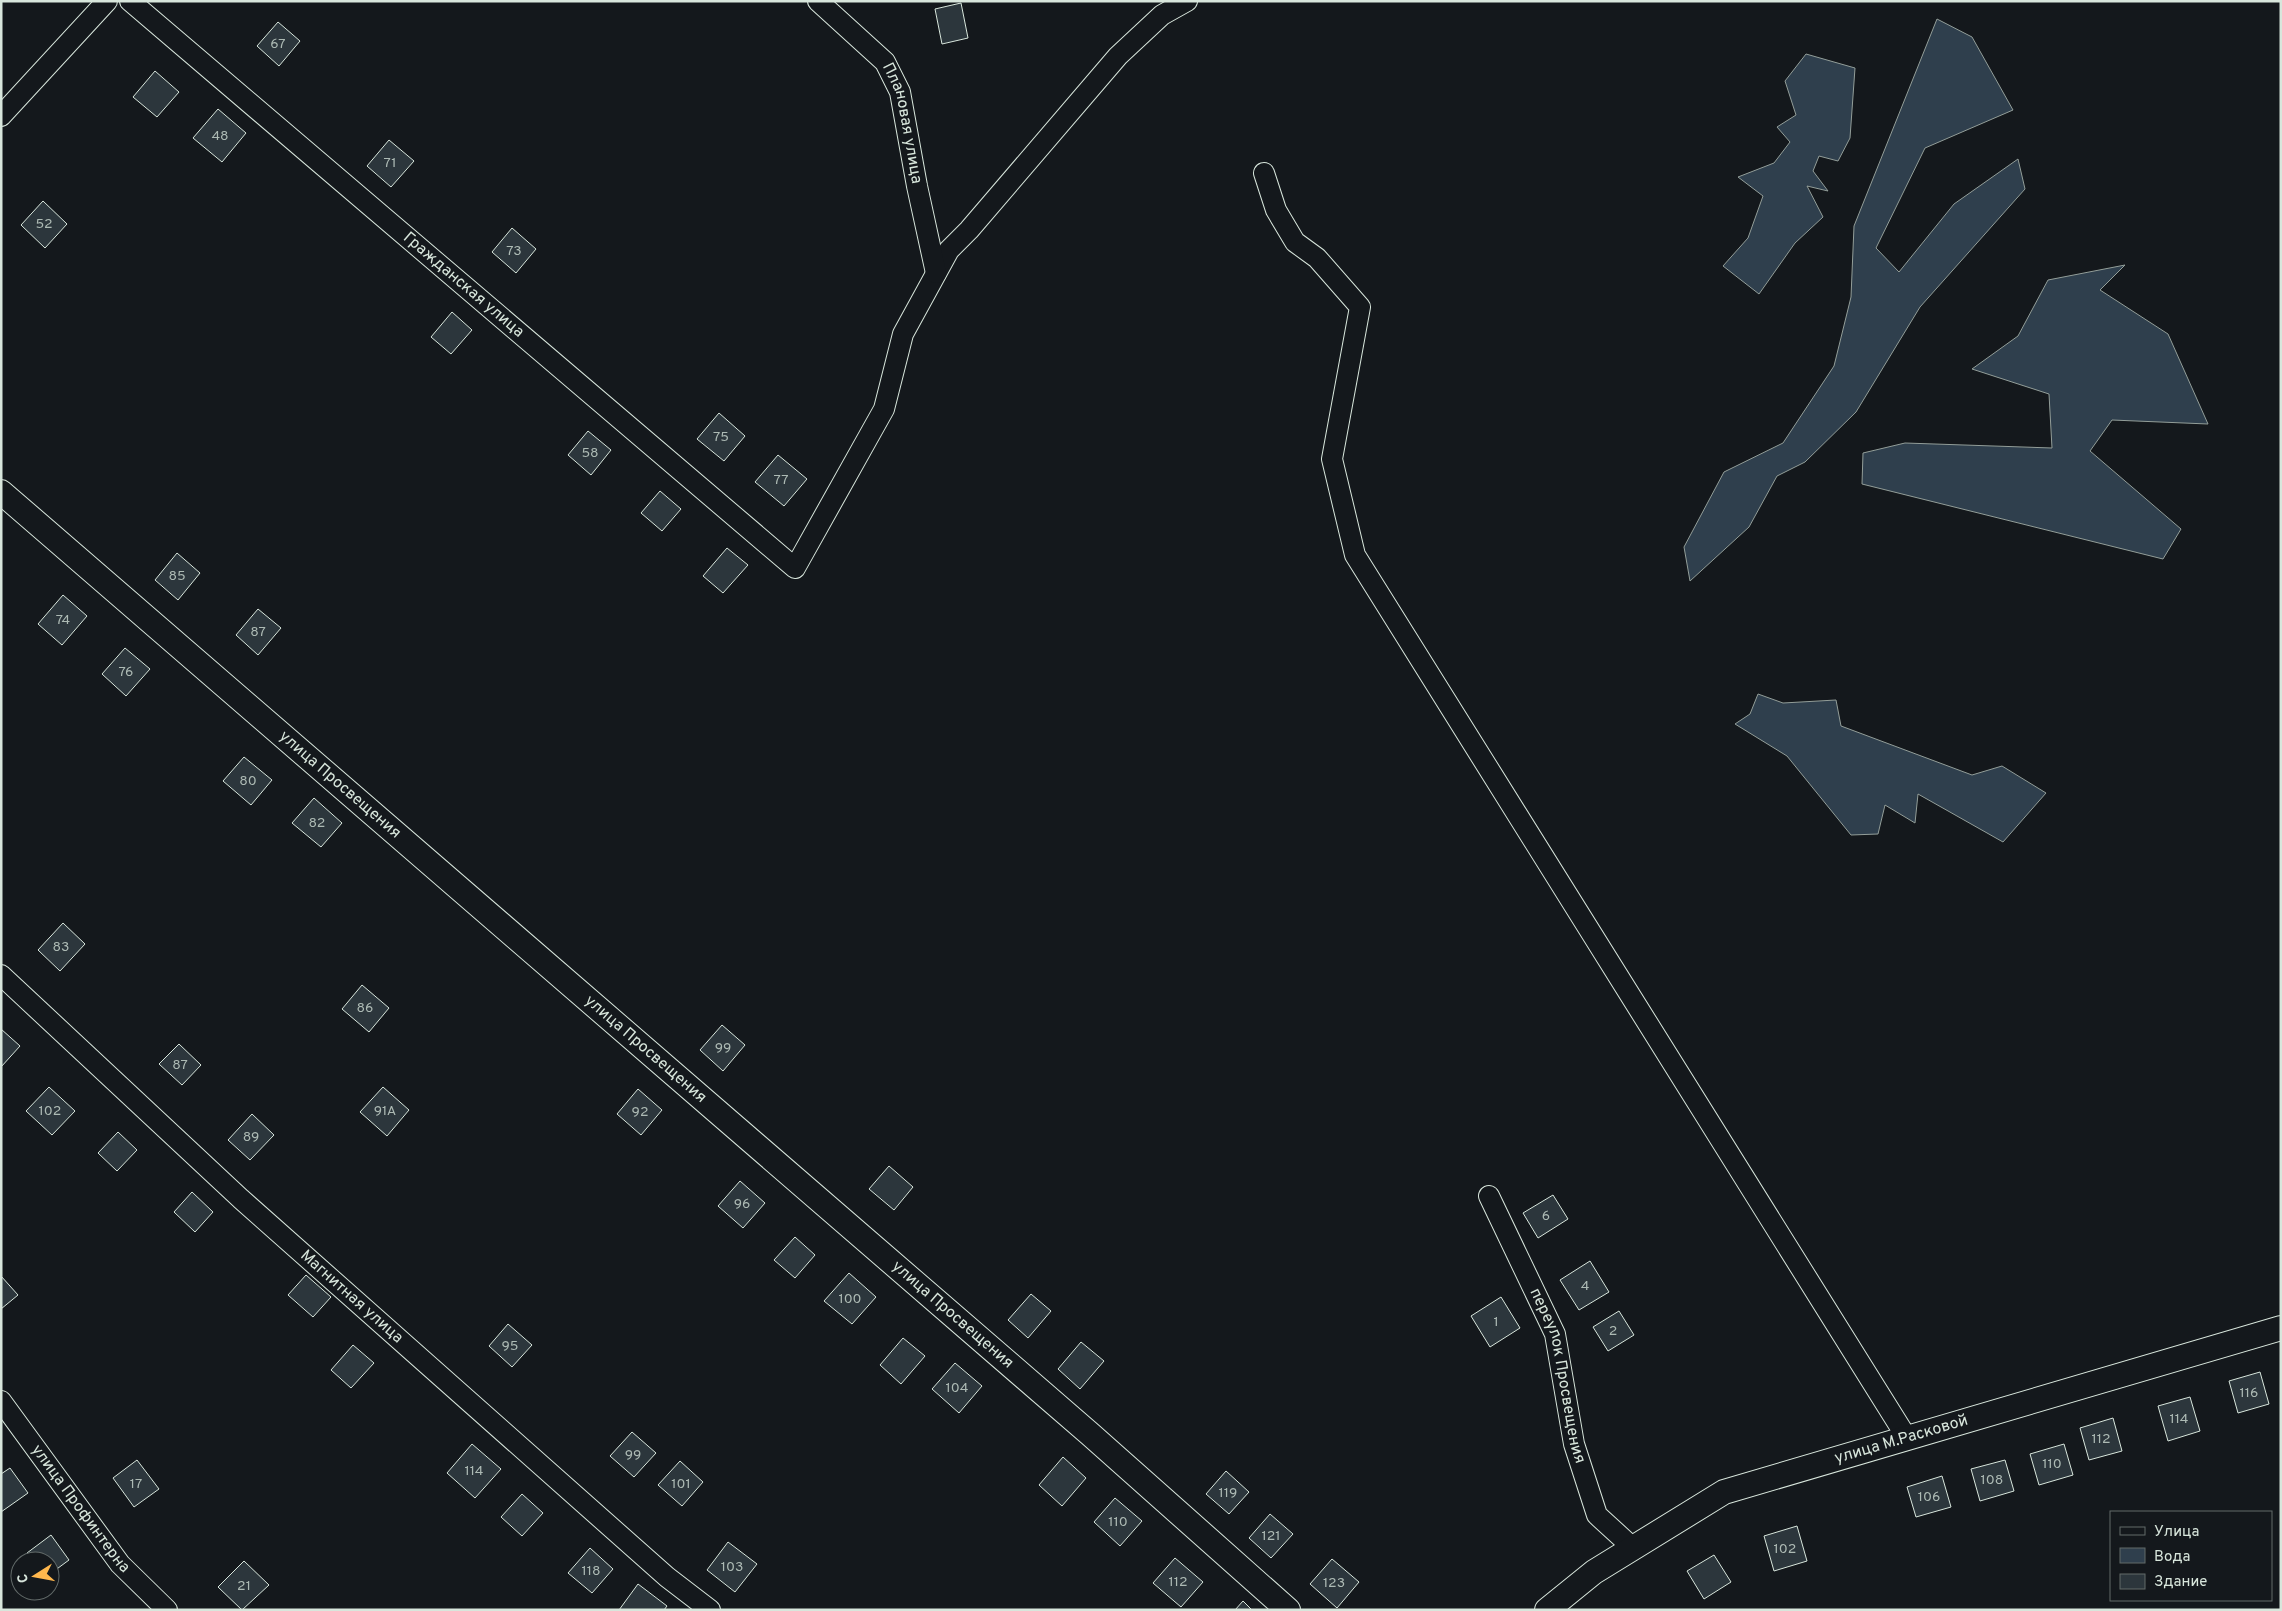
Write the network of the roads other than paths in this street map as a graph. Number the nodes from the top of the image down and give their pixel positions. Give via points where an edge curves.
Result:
1 (108, 1) edge
2 (130, 1) edge
3 (818, 1) edge
4 (1187, 1) edge
5 (1, 116) edge
6 (1264, 173) dead end
7 (936, 273) junction
8 (1, 492) edge
9 (1, 975) edge
10 (1489, 1196) dead end
11 (2281, 1328) edge
12 (1, 1401) edge
13 (1907, 1438) junction
14 (1633, 1548) junction
15 (167, 1610) edge
16 (710, 1610) edge
17 (1288, 1610) edge
18 (1547, 1610) edge

1 - 5 street
2 - 7 street, Гражданская улица via 795,568 884,408 903,334
3 - 7 street, Плановая улица via 886,62 900,92
4 - 7 street via 1162,15 1118,56 949,250
6 - 13 street via 1276,210 1295,242 1317,258 1360,308 1332,460 1355,555
8 - 17 street, улица Просвещения
9 - 16 street, Магнитная улица via 241,1199 660,1571
10 - 14 street, переулок Просвещения via 1555,1334 1574,1444 1597,1515
11 - 13 street, улица М.Расковой
12 - 15 street, улица Профинтерна via 120,1564
13 - 14 street, улица М.Расковой via 1724,1492
14 - 18 street, улица М.Расковой via 1594,1572

